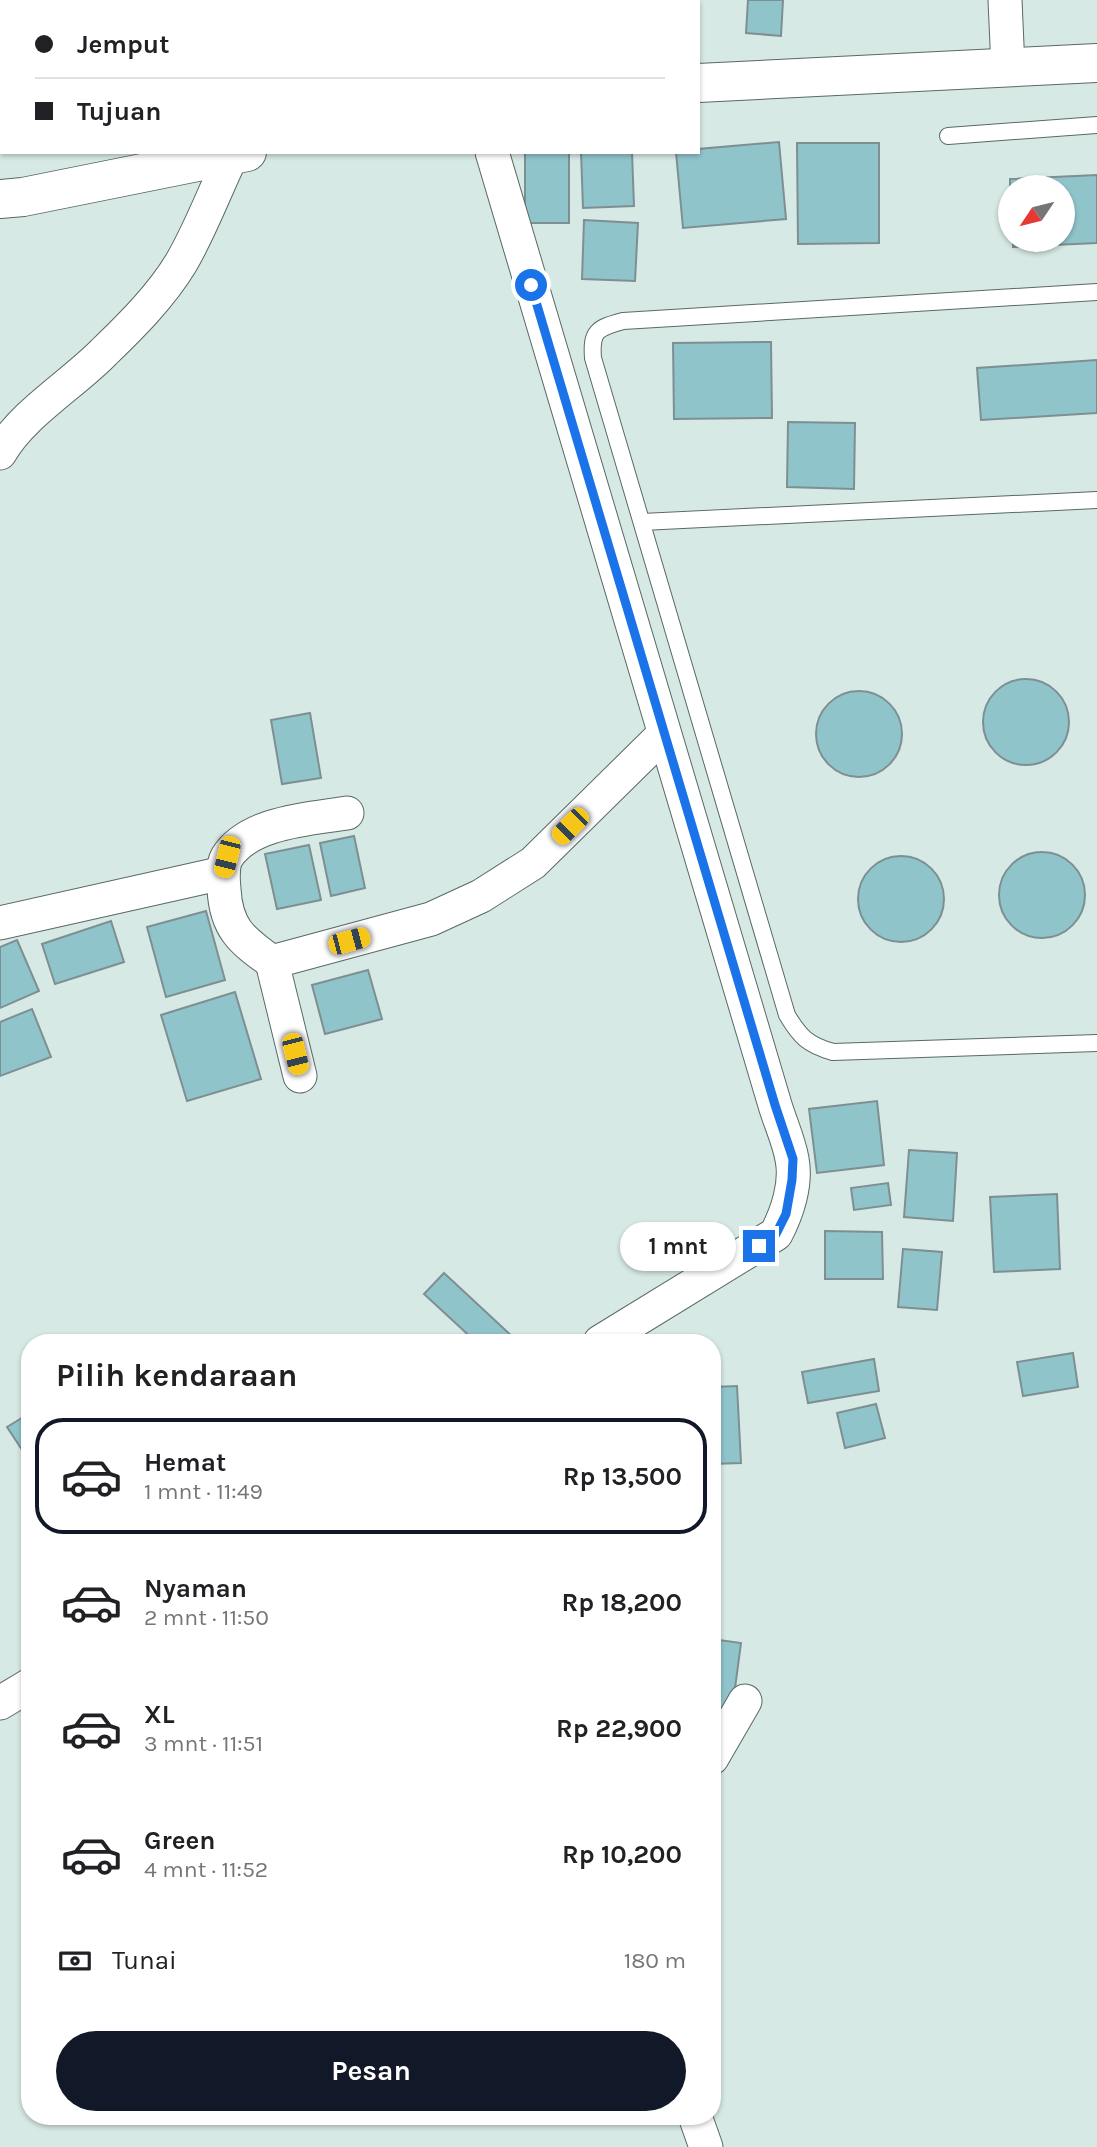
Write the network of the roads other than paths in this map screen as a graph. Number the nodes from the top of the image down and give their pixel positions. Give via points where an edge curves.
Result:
1 (1005, 0) edge
2 (1097, 63) edge
3 (1008, 68) junction
4 (700, 83) edge
5 (1097, 125) edge
6 (948, 136) dead end
7 (239, 154) edge
8 (493, 154) edge
9 (0, 199) edge
10 (1097, 292) edge
11 (0, 453) edge
12 (1097, 500) edge
13 (642, 522) junction
14 (664, 734) junction
15 (346, 813) dead end
16 (223, 873) junction
17 (0, 923) edge
18 (272, 962) junction
19 (1097, 1043) edge
20 (300, 1076) dead end
21 (613, 1334) edge
22 (21, 1690) edge
23 (745, 1701) dead end
24 (0, 1703) edge
25 (721, 1742) edge
26 (698, 2125) edge
27 (706, 2147) edge

1 - 3 street
2 - 3 highway
3 - 4 highway
5 - 6 lane
7 - 9 highway
7 - 11 street via 181,262 152,303 102,355 42,406
8 - 14 street
10 - 13 lane via 607,325 595,332 593,358
12 - 13 lane
13 - 19 lane via 787,1015 798,1032 813,1046 833,1052
14 - 18 street via 533,863 481,896 431,919
14 - 21 street via 793,1159 792,1180 786,1214 776,1234
15 - 16 street via 270,826 245,839 227,857
16 - 17 street
16 - 18 street via 225,908 232,926 245,943
18 - 20 street
22 - 24 street
23 - 25 street
26 - 27 street

